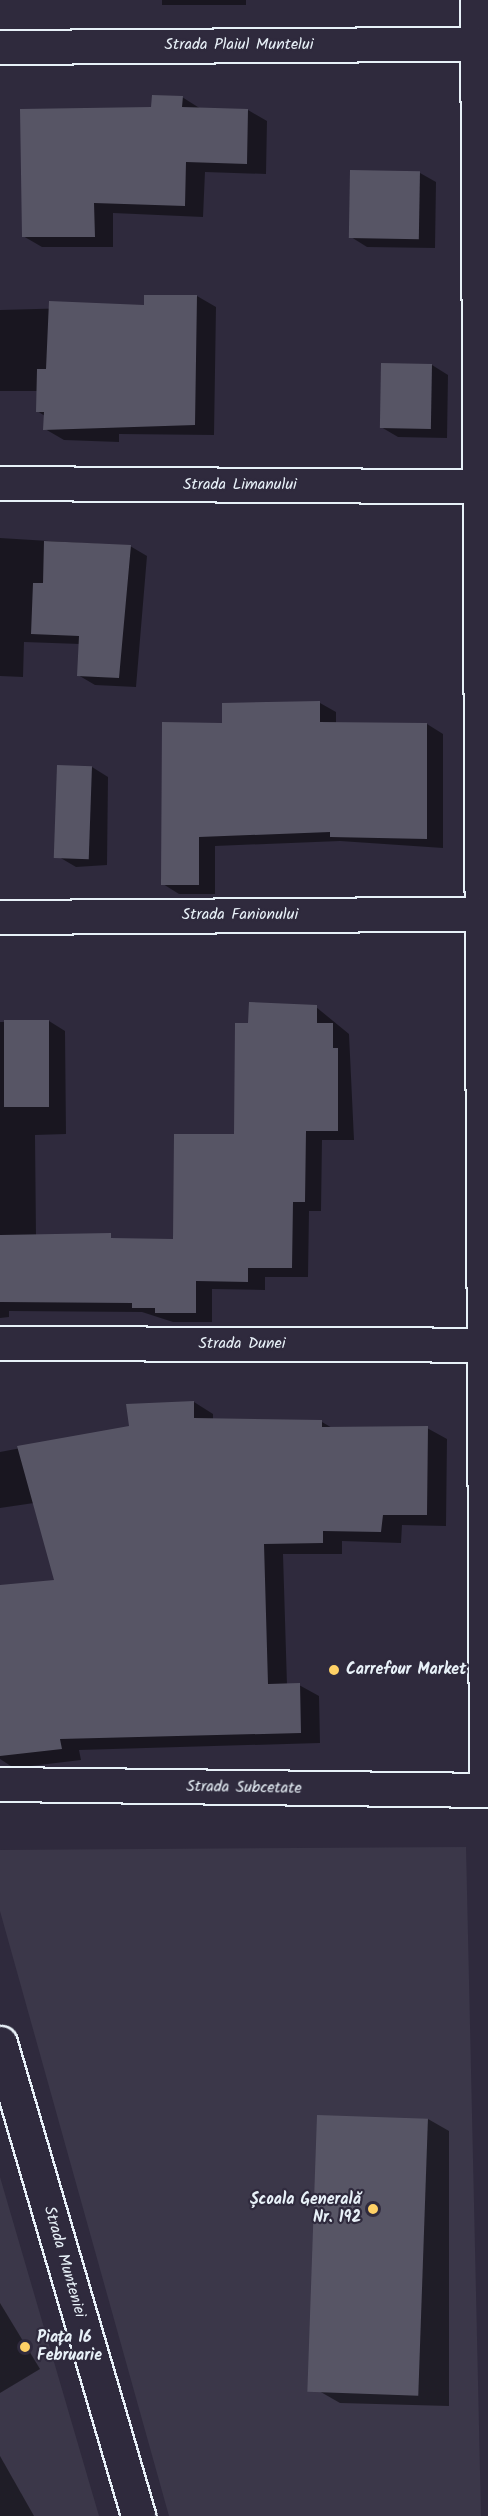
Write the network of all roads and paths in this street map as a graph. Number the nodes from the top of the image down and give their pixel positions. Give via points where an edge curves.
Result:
1 (477, 0) edge
2 (478, 44) junction
3 (0, 47) edge
4 (0, 483) edge
5 (480, 486) junction
6 (479, 914) junction
7 (0, 917) edge
8 (0, 1343) edge
9 (484, 1345) junction
10 (0, 1784) edge
11 (487, 1790) edge
12 (0, 2043) edge
13 (138, 2516) edge

1 - 2 street
2 - 3 street, Strada Plaiul Muntelui
2 - 5 street
4 - 5 street, Strada Limanului
5 - 6 street
6 - 7 street, Strada Fanionului
6 - 9 street
8 - 9 street, Strada Dunei
9 - 11 street
10 - 11 street, Strada Subcetate
12 - 13 street, Strada Munteniei

